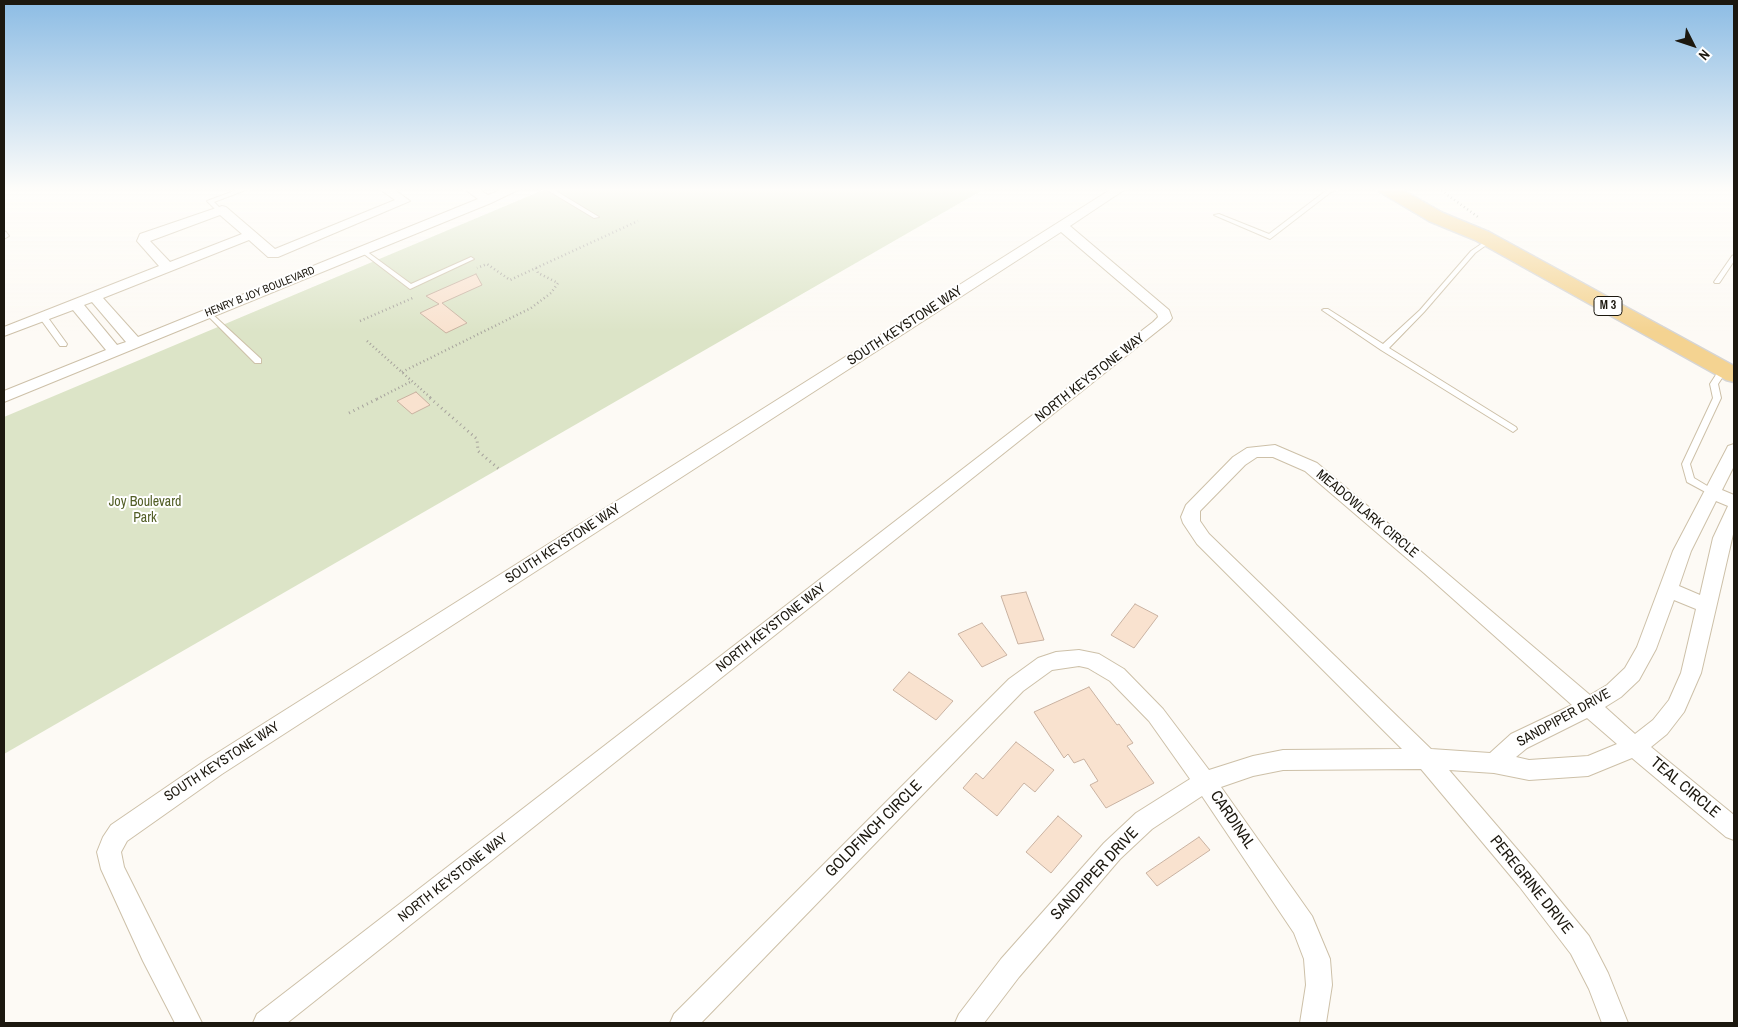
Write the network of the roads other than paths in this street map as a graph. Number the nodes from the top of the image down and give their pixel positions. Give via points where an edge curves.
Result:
1 (148, 236) edge
2 (249, 236) edge
3 (252, 236) edge
4 (318, 236) edge
5 (397, 236) edge
6 (1046, 236) edge
7 (1074, 236) edge
8 (1481, 236) edge
9 (1483, 236) edge
10 (1486, 238) junction
11 (362, 250) junction
12 (1734, 257) edge
13 (471, 259) dead end
14 (168, 268) junction
15 (1717, 282) dead end
16 (96, 297) junction
17 (76, 304) junction
18 (1326, 310) dead end
19 (208, 313) junction
20 (43, 317) junction
21 (4, 332) edge
22 (135, 343) junction
23 (62, 344) dead end
24 (1384, 348) junction
25 (114, 352) junction
26 (258, 361) dead end
27 (1729, 372) edge
28 (4, 397) edge
29 (1513, 429) dead end
30 (1734, 450) edge
31 (1712, 492) junction
32 (1734, 502) edge
33 (1734, 511) edge
34 (1669, 590) junction
35 (1705, 605) junction
36 (1079, 658) joint
37 (1589, 706) junction
38 (1635, 747) junction
39 (1426, 759) junction
40 (1494, 763) junction
41 (1205, 782) junction
42 (1734, 829) edge
43 (189, 1023) edge
44 (266, 1023) edge
45 (683, 1023) edge
46 (968, 1023) edge
47 (1313, 1023) edge
48 (1615, 1023) edge

1 - 14 street via 143,241
2 - 14 street
3 - 4 street via 273,254
5 - 11 street, HENRY B JOY BOULEVARD
6 - 43 street, SOUTH KEYSTONE WAY via 214,767 119,833 109,852 113,869
7 - 44 street, NORTH KEYSTONE WAY via 1164,313 1165,318
8 - 10 main road, M 3
9 - 10 main road, M 3
10 - 24 lane via 1422,311
10 - 27 main road, M 3
11 - 13 lane via 410,287
11 - 19 street, HENRY B JOY BOULEVARD
12 - 15 lane
14 - 16 street
16 - 17 street
16 - 22 street
17 - 20 street
17 - 25 street
18 - 24 lane
19 - 22 street, HENRY B JOY BOULEVARD
19 - 26 lane
20 - 21 street
20 - 23 lane
22 - 25 street, HENRY B JOY BOULEVARD
24 - 29 lane
25 - 28 street, HENRY B JOY BOULEVARD
27 - 31 lane via 1714,384 1717,398 1686,464 1690,480
30 - 31 street, SANDPIPER DRIVE
31 - 32 street
31 - 34 street, SANDPIPER DRIVE via 1682,552
33 - 35 street, SANDPIPER DRIVE via 1722,538
34 - 35 street
34 - 37 street, SANDPIPER DRIVE via 1632,674 1614,691
35 - 38 street, SANDPIPER DRIVE via 1691,673 1677,706 1660,727
36 - 41 street, CARDINAL via 1106,667 1130,686 1156,715
36 - 45 street, GOLDFINCH CIRCLE via 1045,664 1016,685
37 - 38 street, MEADOWLARK CIRCLE
37 - 39 street, MEADOWLARK CIRCLE via 1325,477 1275,451 1262,450 1246,455 1192,509 1192,523 1214,550
37 - 40 street, SANDPIPER DRIVE via 1519,741
38 - 40 street, SANDPIPER DRIVE via 1588,766 1529,770
38 - 42 street, TEAL CIRCLE
39 - 40 street, SANDPIPER DRIVE
39 - 41 street, SANDPIPER DRIVE via 1283,760
39 - 48 street, PEREGRINE DRIVE via 1571,933 1593,969
41 - 46 street, SANDPIPER DRIVE via 1144,821 1112,851 1010,968
41 - 47 street, CARDINAL via 1313,944 1319,985

